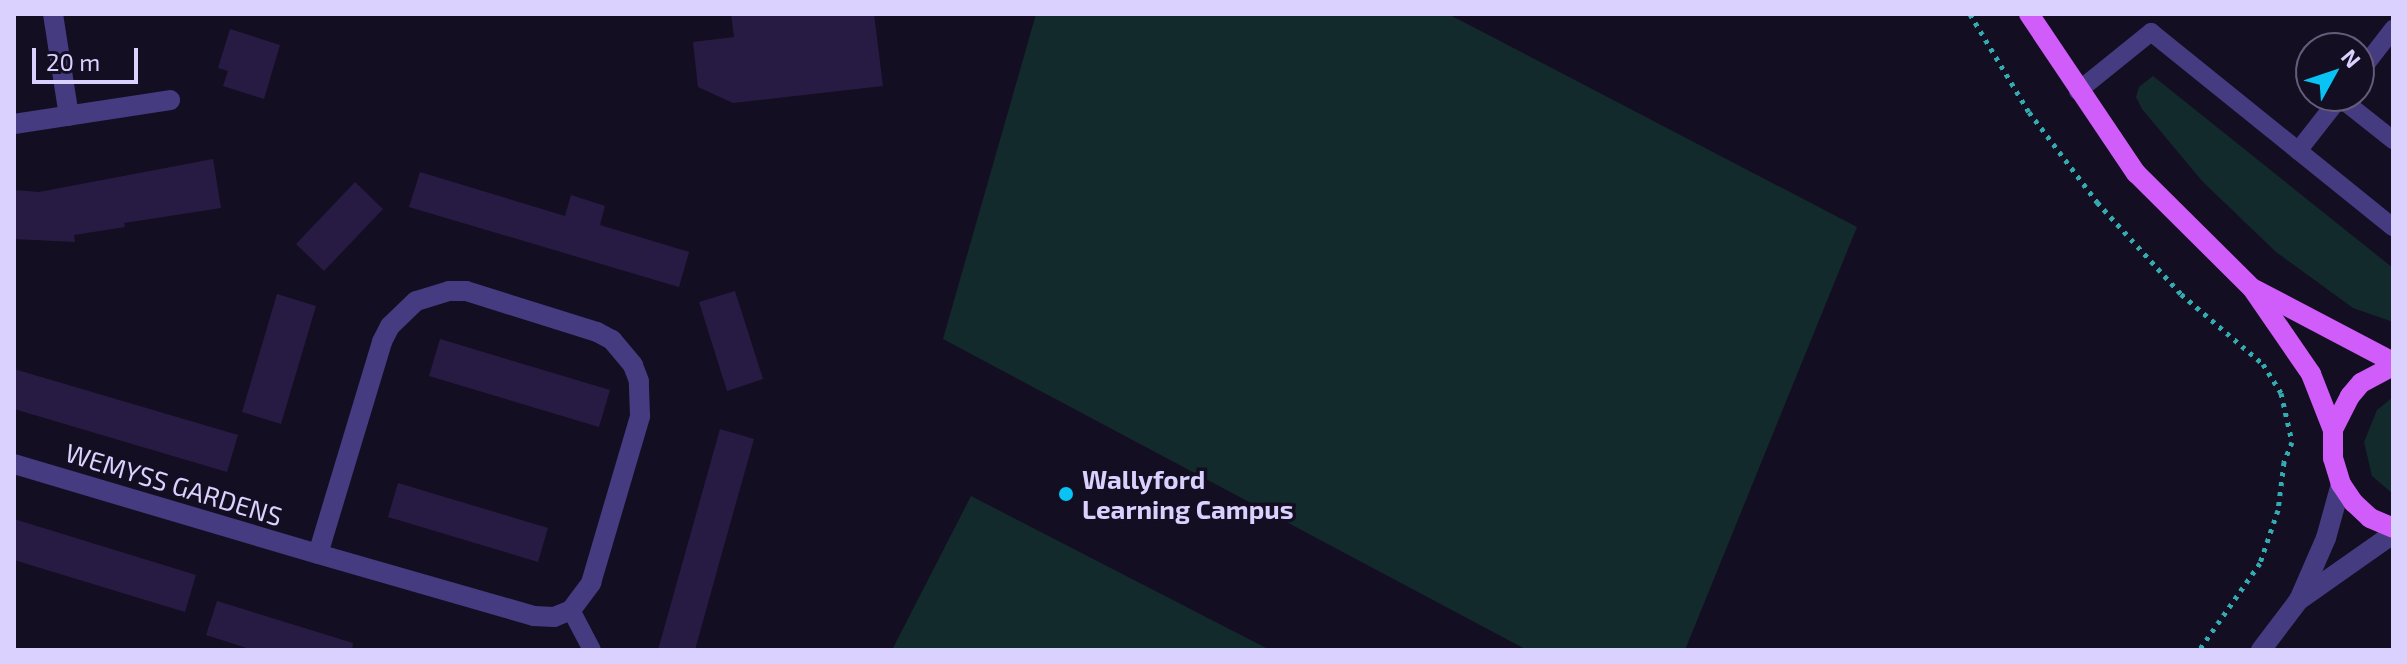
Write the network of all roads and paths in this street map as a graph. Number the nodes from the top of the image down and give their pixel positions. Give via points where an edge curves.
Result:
1 (53, 14) edge
2 (1970, 14) edge
3 (2029, 14) edge
4 (2393, 29) edge
5 (2375, 52) edge
6 (2078, 91) junction
7 (170, 100) dead end
8 (2328, 112) edge
9 (2358, 112) edge
10 (69, 116) junction
11 (14, 124) edge
12 (2393, 140) edge
13 (2298, 151) junction
14 (2393, 227) edge
15 (2252, 288) junction
16 (2393, 364) edge
17 (2333, 430) junction
18 (14, 464) edge
19 (2341, 484) junction
20 (2393, 531) edge
21 (318, 554) junction
22 (2299, 600) junction
23 (571, 610) junction
24 (592, 650) edge
25 (2199, 650) edge
26 (2261, 650) edge

1 - 10 street
2 - 25 path via 2029,112 2097,202 2181,294 2263,364 2281,393 2292,442 2278,510 2260,563
3 - 6 main road
4 - 5 lane
6 - 13 lane via 2151,32
6 - 15 main road via 2136,173
7 - 10 street
8 - 13 lane
9 - 12 lane
10 - 11 street
13 - 14 lane
15 - 16 main road
15 - 17 main road via 2311,374
16 - 17 main road via 2361,383
17 - 19 main road via 2333,458
18 - 21 street, WEMYSS GARDENS
19 - 20 main road via 2370,518
19 - 22 street via 2326,538
20 - 22 street
21 - 23 street, WEMYSS GARDENS via 534,616 554,617
21 - 23 street via 390,326 416,301 466,291 597,332 623,351 639,381 640,416 591,583
22 - 26 street
23 - 24 lane

